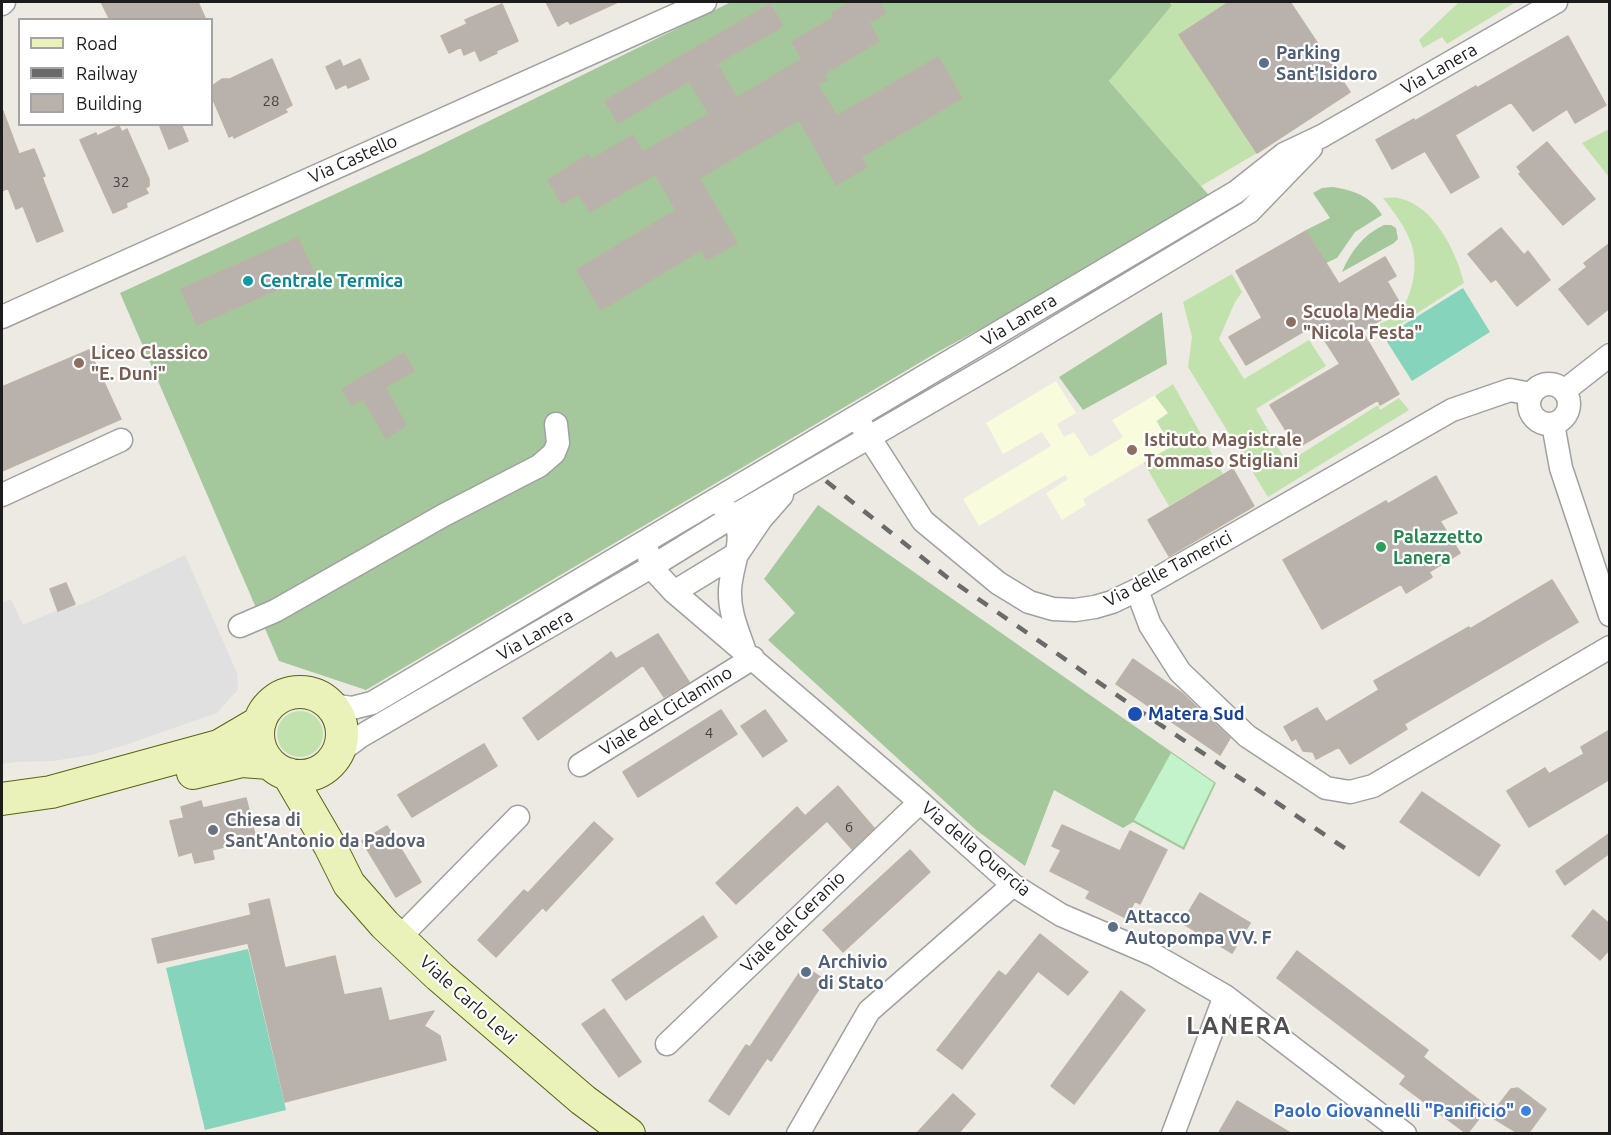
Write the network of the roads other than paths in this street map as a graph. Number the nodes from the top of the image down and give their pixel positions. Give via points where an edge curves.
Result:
1 (705, 2) edge
2 (1556, 2) edge
3 (1322, 136) junction
4 (2, 317) edge
5 (1610, 355) edge
6 (1564, 391) junction
7 (1531, 394) junction
8 (856, 416) junction
9 (556, 424) dead end
10 (1553, 424) junction
11 (869, 438) junction
12 (121, 440) dead end
13 (793, 482) junction
14 (2, 495) edge
15 (714, 500) junction
16 (732, 517) junction
17 (649, 539) junction
18 (738, 553) junction
19 (651, 567) junction
20 (1137, 590) junction
21 (674, 592) junction
22 (1610, 615) edge
23 (240, 626) dead end
24 (1610, 647) edge
25 (749, 655) junction
26 (331, 705) junction
27 (260, 722) junction
28 (334, 759) junction
29 (580, 765) dead end
30 (279, 769) junction
31 (51, 792) junction
32 (2, 799) edge
33 (920, 802) junction
34 (518, 817) dead end
35 (330, 846) junction
36 (1013, 885) junction
37 (399, 938) junction
38 (1225, 996) junction
39 (668, 1044) dead end
40 (629, 1134) edge
41 (798, 1134) edge
42 (1173, 1134) edge
43 (1406, 1134) edge

1 - 4 street, Via Castello
2 - 3 street, Via Lanera
3 - 8 street, Via Lanera via 1284,154 1236,192
3 - 11 street, Via Lanera via 1249,212
5 - 6 street
6 - 7 street via 1547,384
6 - 10 street via 1568,410
7 - 10 street via 1528,407 1534,418
7 - 20 street, Via delle Tamerici via 1510,390 1452,410
8 - 11 street, Via delle Tamerici
8 - 15 street, Via Lanera
9 - 23 street via 558,443 554,453 539,466 275,611
10 - 22 street via 1561,468
11 - 13 street, Via Lanera
11 - 20 street, Via delle Tamerici via 923,521 998,583 1029,602 1075,610 1112,602
12 - 14 street
13 - 16 street, Via Lanera
13 - 18 street, Via Lanera
15 - 16 street
15 - 17 street, Via Lanera
16 - 18 street via 740,540
16 - 19 street, Via Lanera
17 - 19 street
17 - 26 street, Via Lanera via 372,703 352,708
18 - 21 street, Via Lanera
18 - 25 street, Via della Quercia via 730,589 733,620
19 - 21 street, Via della Quercia
19 - 28 street, Via Lanera via 361,736
20 - 24 street via 1150,625 1180,672 1247,736 1326,788 1350,792 1373,786
21 - 25 street, Via della Quercia
25 - 29 street, Viale del Ciclamino
25 - 33 street, Via della Quercia
26 - 27 main road via 313,693 291,693 271,703
26 - 28 main road via 338,713 343,733
27 - 30 main road via 259,744
27 - 31 main road via 219,746
28 - 30 main road via 310,775
28 - 35 main road, Viale Carlo Levi via 326,804
30 - 31 main road via 242,761 117,792
30 - 35 main road, Viale Carlo Levi
31 - 32 main road
33 - 36 street, Via della Quercia
33 - 39 street, Viale del Geranio
34 - 37 street
35 - 37 main road, Viale Carlo Levi via 349,884
36 - 38 street, Via della Quercia via 1061,915 1154,955
36 - 41 street via 868,1011
37 - 40 main road, Viale Carlo Levi via 574,1093
38 - 42 street
38 - 43 street, Via della Quercia

